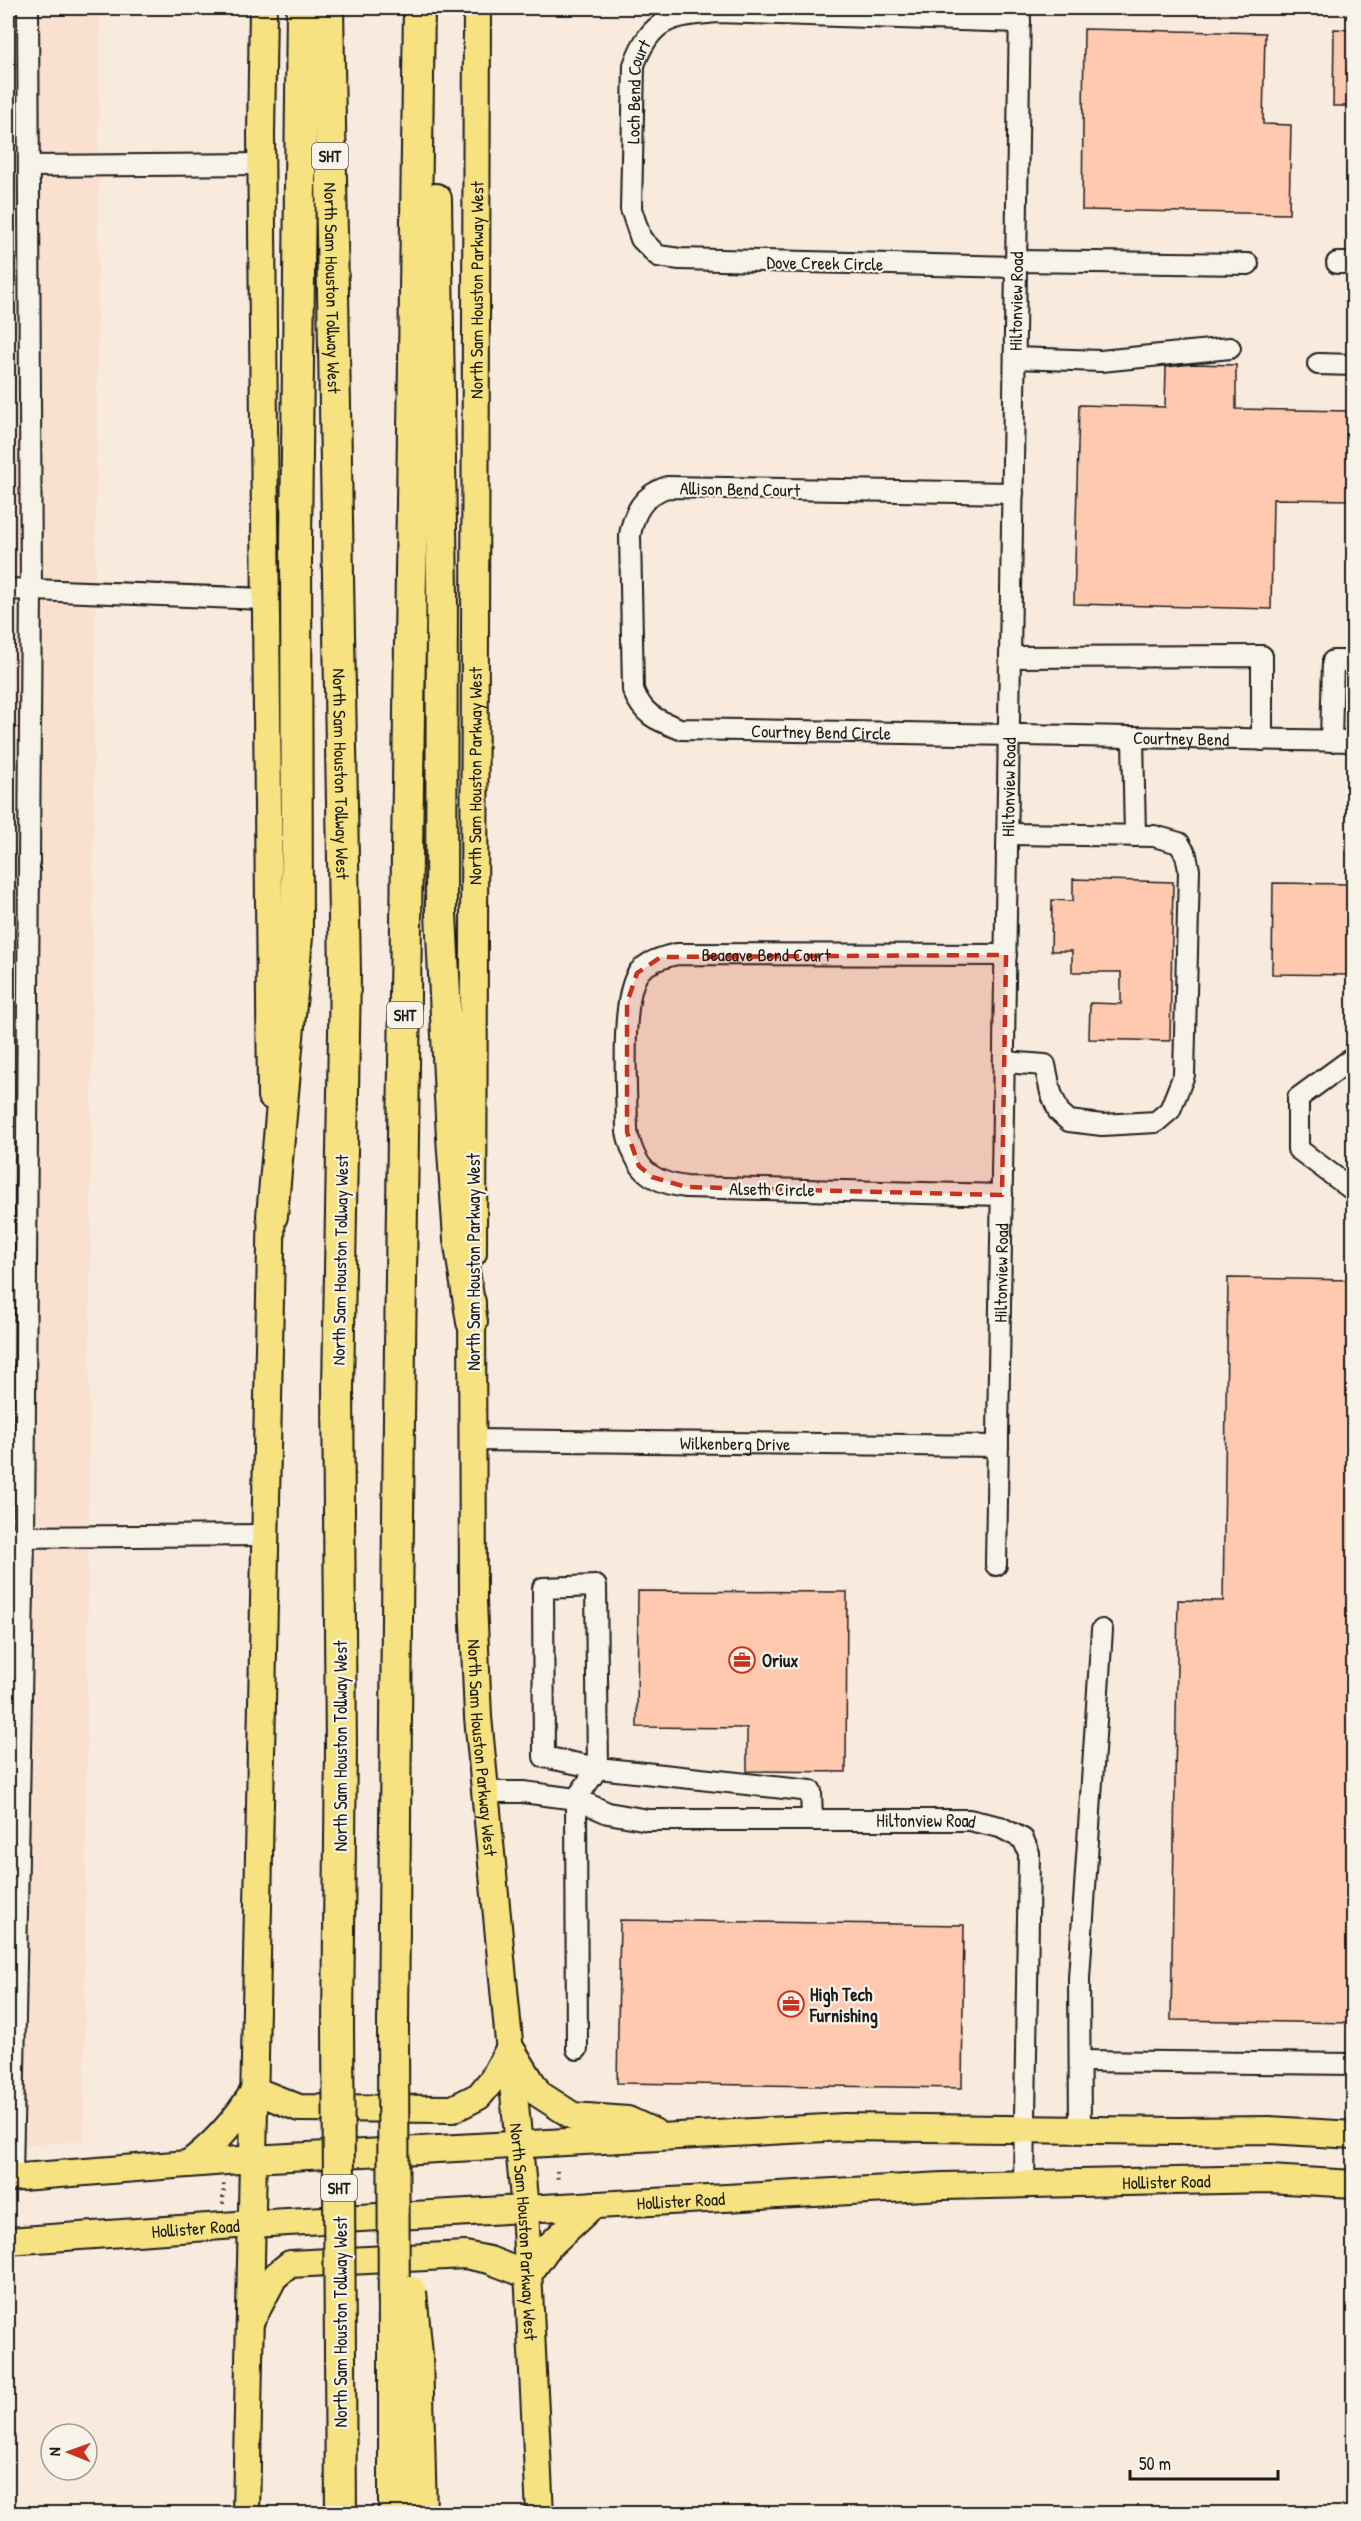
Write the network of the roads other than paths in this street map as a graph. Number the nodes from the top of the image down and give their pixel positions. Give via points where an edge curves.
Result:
1 (28, 8) edge
2 (263, 8) edge
3 (302, 8) edge
4 (328, 8) edge
5 (419, 8) edge
6 (429, 8) edge
7 (477, 8) edge
8 (1020, 15) edge
9 (262, 164) junction
10 (29, 166) junction
11 (641, 239) joint
12 (1016, 264) junction
13 (1248, 264) dead end
14 (1230, 348) dead end
15 (1015, 358) junction
16 (1318, 364) dead end
17 (1353, 365) edge
18 (1013, 493) junction
19 (8, 589) edge
20 (31, 590) junction
21 (266, 599) junction
22 (1010, 657) junction
23 (1353, 661) edge
24 (639, 705) joint
25 (1009, 735) junction
26 (1133, 737) junction
27 (1262, 740) junction
28 (1331, 741) junction
29 (1353, 741) edge
30 (1008, 834) junction
31 (1135, 836) junction
32 (1006, 955) junction
33 (1353, 1057) edge
34 (1004, 1062) junction
35 (627, 1078) joint
36 (1353, 1191) edge
37 (1002, 1195) junction
38 (272, 1216) junction
39 (472, 1322) junction
40 (473, 1440) junction
41 (998, 1446) junction
42 (264, 1535) junction
43 (16, 1537) edge
44 (996, 1565) dead end
45 (1102, 1630) dead end
46 (598, 1767) junction
47 (483, 1792) junction
48 (576, 1799) junction
49 (812, 1820) junction
50 (510, 2047) junction
51 (577, 2049) dead end
52 (1080, 2061) junction
53 (1353, 2064) edge
54 (254, 2090) junction
55 (1025, 2129) junction
56 (1080, 2130) junction
57 (1353, 2135) edge
58 (664, 2136) junction
59 (519, 2144) junction
60 (252, 2159) junction
61 (188, 2164) junction
62 (10, 2178) edge
63 (1024, 2184) junction
64 (1353, 2184) edge
65 (592, 2205) junction
66 (525, 2209) junction
67 (251, 2224) junction
68 (8, 2241) edge
69 (528, 2274) junction
70 (249, 2325) junction
71 (406, 2354) junction
72 (246, 2514) edge
73 (341, 2514) edge
74 (394, 2514) edge
75 (421, 2514) edge
76 (540, 2514) edge

1 - 10 street
2 - 9 main road
3 - 38 highway via 296,529 297,937
4 - 73 highway, North Sam Houston Tollway West / SHT, bridge via 345,974 338,1389
5 - 71 highway, SHT, bridge via 393,2023 394,2134
6 - 39 highway via 440,429 441,914 459,1239
7 - 39 main road, North Sam Houston Parkway West
8 - 11 street, Loch Bend Court via 717,12 680,15 651,30 634,65 631,209
8 - 12 street, Hiltonview Road
9 - 10 street
9 - 21 main road
10 - 20 street
11 - 12 street, Dove Creek Circle via 658,256 680,259
12 - 13 street, Dove Creek Circle
12 - 15 street, Hiltonview Road
14 - 15 street via 1101,362
15 - 18 street, Hiltonview Road
16 - 17 street
18 - 22 street, Hiltonview Road
18 - 24 street, Allison Bend Court via 667,487 652,493 633,517 630,535 633,690
19 - 20 street
20 - 21 street
20 - 43 street
21 - 38 main road
22 - 25 street, Hiltonview Road
22 - 27 street via 1262,656
23 - 28 street via 1333,661
24 - 25 street, Courtney Bend Circle via 657,721 680,729
25 - 26 street, Courtney Bend
25 - 30 street, Hiltonview Road
26 - 27 street, Courtney Bend
26 - 31 street
27 - 28 street, Courtney Bend
28 - 29 street, Courtney Bend
30 - 31 street
30 - 32 street, Hiltonview Road
31 - 34 street via 1179,843 1189,870 1184,1075 1170,1110 1156,1122 1102,1125 1069,1121 1059,1112 1045,1065
32 - 34 street, Hiltonview Road
32 - 35 street, Beacave Bend Court via 661,957 637,973 627,1003
33 - 36 street via 1298,1098 1298,1149
34 - 37 street, Hiltonview Road
35 - 37 street, Alseth Circle via 631,1150 639,1166 667,1184
37 - 41 street, Hiltonview Road
38 - 42 main road
39 - 40 main road, North Sam Houston Parkway West
40 - 41 street, Wilkenberg Drive
40 - 47 main road, North Sam Houston Parkway West via 473,1601
41 - 44 street, Hiltonview Road
42 - 43 street
42 - 54 main road
43 - 62 street
45 - 52 street via 1079,1978
46 - 46 street via 544,1757 543,1588 597,1586
46 - 48 street
46 - 49 street via 811,1791
47 - 48 street, Hiltonview Road via 523,1792
47 - 50 main road, North Sam Houston Parkway West
48 - 49 street, Hiltonview Road via 608,1813 648,1820
48 - 51 street
49 - 55 street, Hiltonview Road via 969,1820 1000,1827 1023,1839 1029,1853
50 - 54 main road via 479,2096 453,2109 299,2108
50 - 58 main road via 539,2094 573,2116 628,2120
50 - 59 main road, North Sam Houston Parkway West
52 - 53 street
52 - 56 street
54 - 60 main road
54 - 61 main road via 223,2133
55 - 56 main road
55 - 58 main road via 844,2127
55 - 63 street, Hiltonview Road
56 - 57 main road via 1269,2130
58 - 59 main road
59 - 60 main road
59 - 66 main road, North Sam Houston Parkway West
60 - 61 main road
60 - 67 main road
61 - 62 main road
63 - 64 main road, Hollister Road via 1269,2179
63 - 65 main road, Hollister Road
65 - 66 main road, Hollister Road
65 - 69 main road via 559,2235
66 - 67 main road, Hollister Road
66 - 69 main road, North Sam Houston Parkway West
67 - 68 main road, Hollister Road
67 - 70 main road
69 - 70 main road via 465,2255 290,2264 274,2277
69 - 76 main road, North Sam Houston Parkway West
70 - 72 main road
71 - 74 highway, SHT
71 - 75 highway

